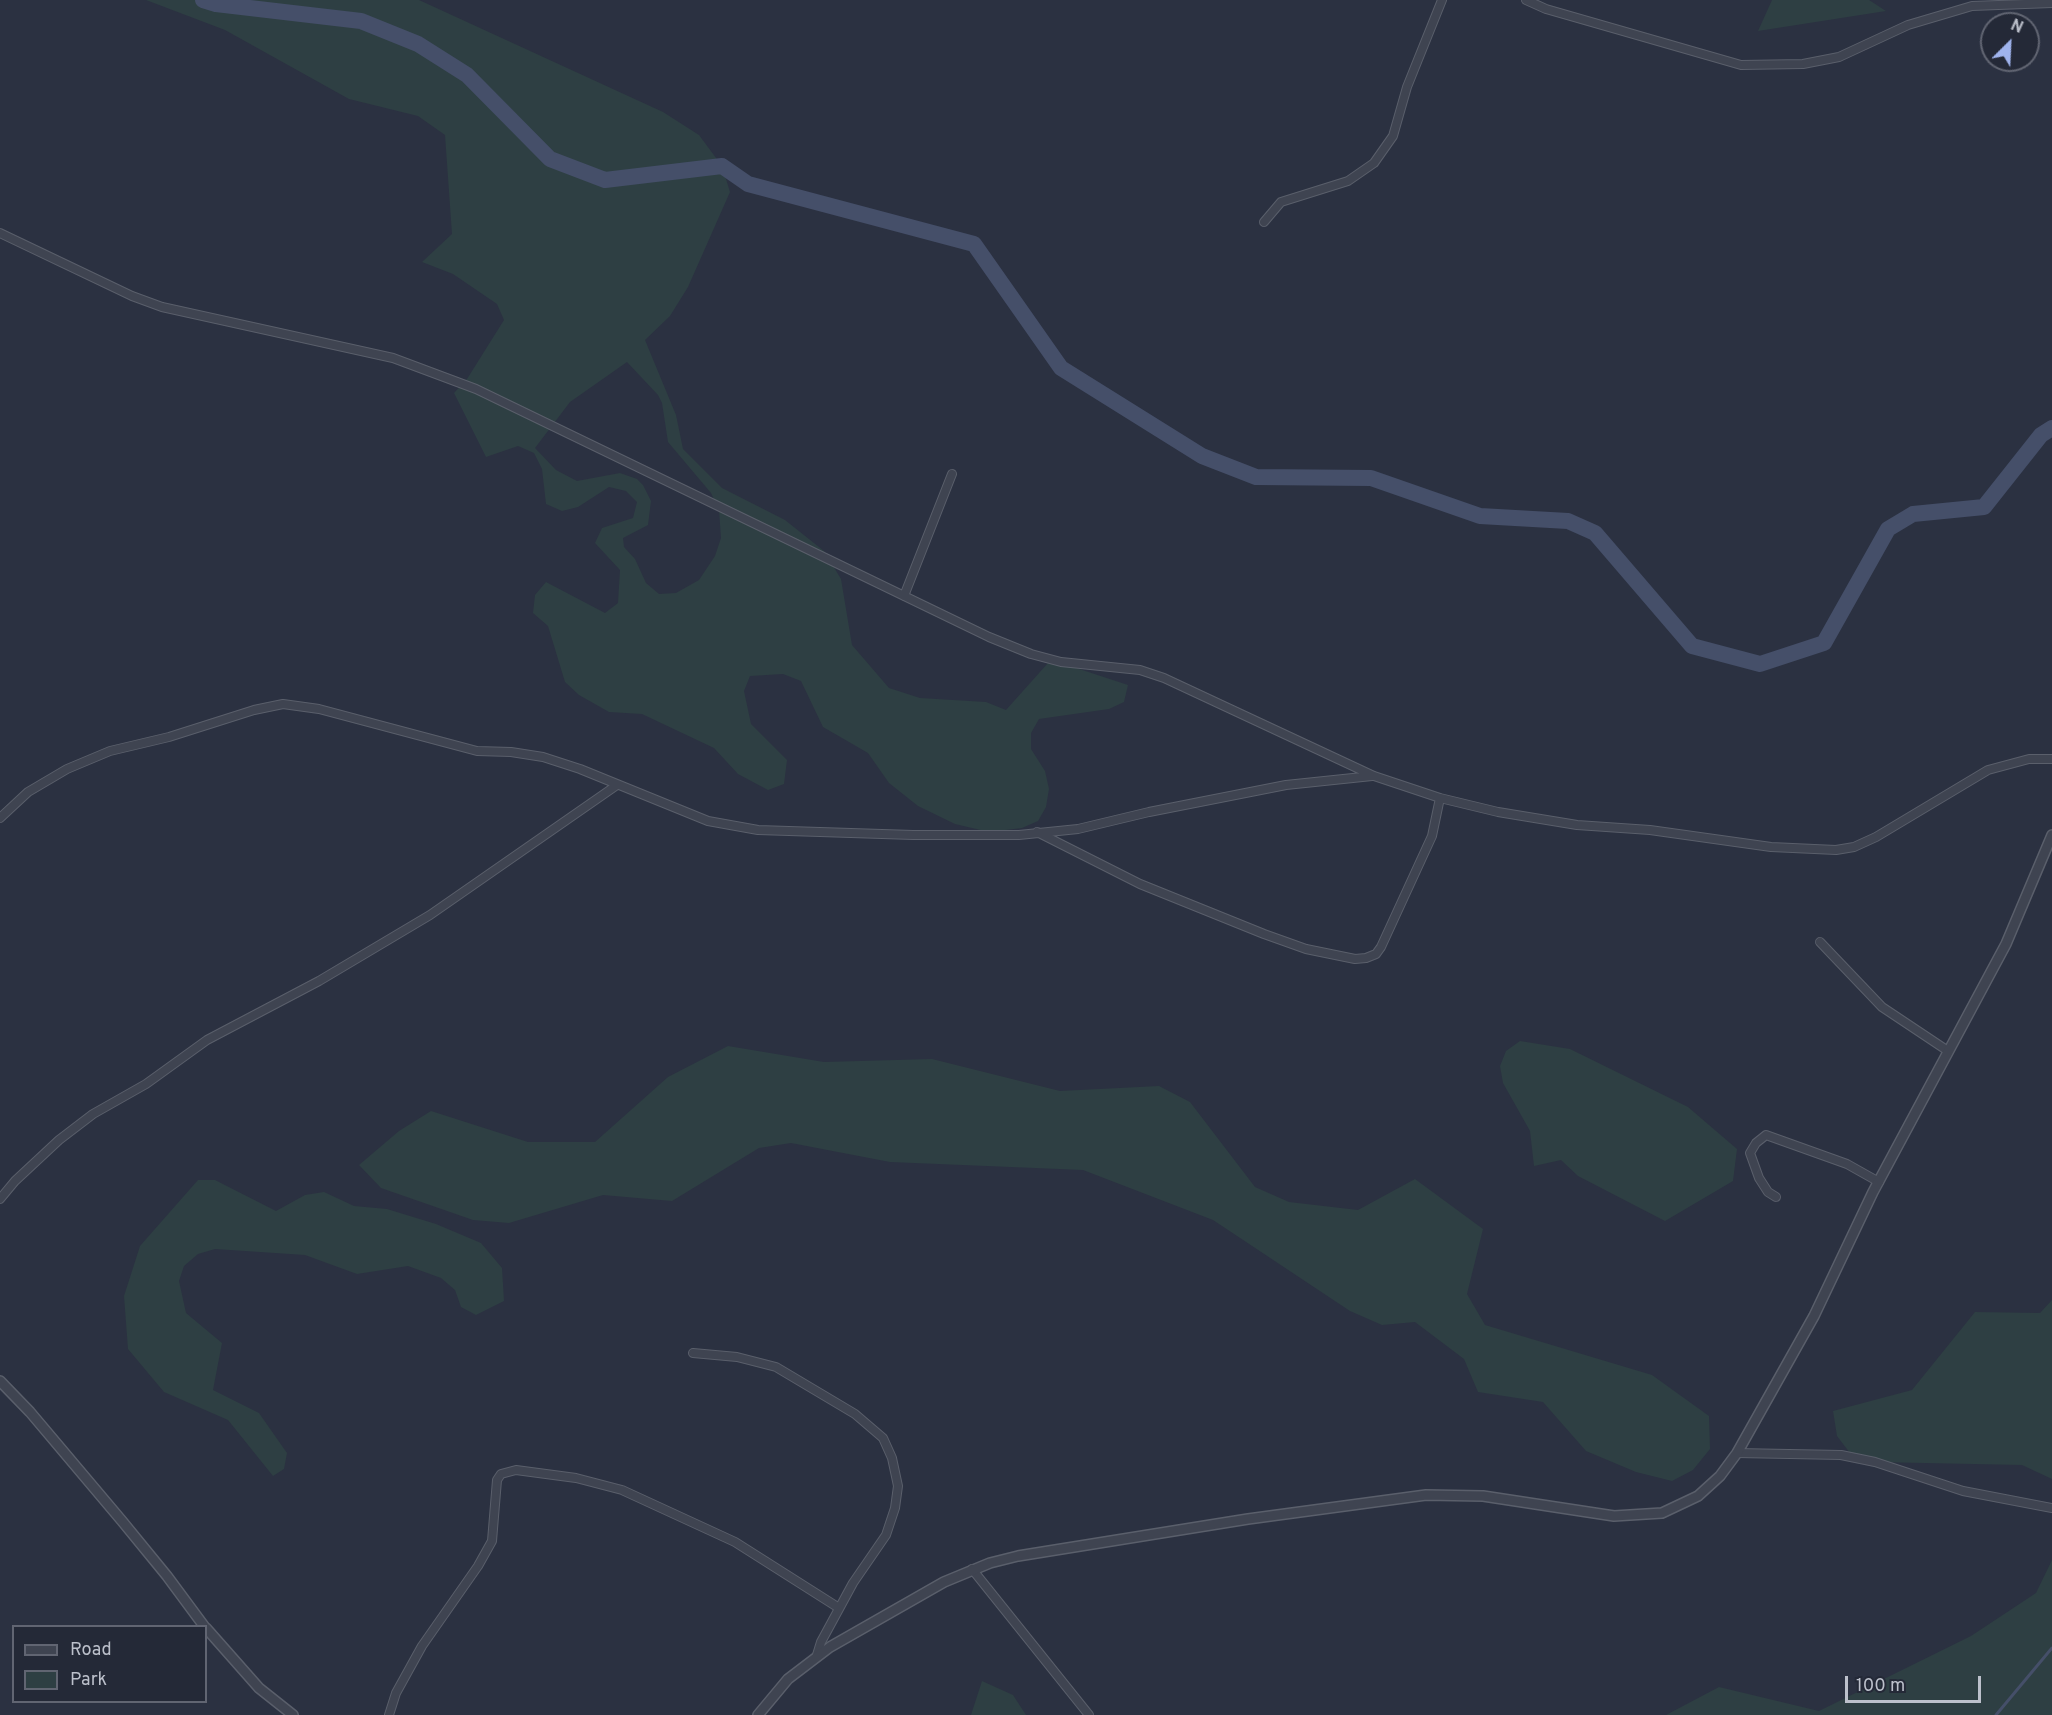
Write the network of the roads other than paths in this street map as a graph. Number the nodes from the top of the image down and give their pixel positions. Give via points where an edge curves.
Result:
1 (1442, 0) edge
2 (1526, 0) edge
3 (2052, 3) edge
4 (1264, 222) dead end
5 (0, 233) edge
6 (952, 474) dead end
7 (904, 596) junction
8 (2052, 759) edge
9 (1374, 776) junction
10 (617, 785) junction
11 (1440, 798) junction
12 (0, 818) edge
13 (1036, 832) junction
14 (2052, 835) edge
15 (1820, 942) dead end
16 (1948, 1051) junction
17 (1879, 1182) junction
18 (1776, 1197) dead end
19 (0, 1199) edge
20 (693, 1353) dead end
21 (0, 1381) edge
22 (1737, 1453) junction
23 (2052, 1508) edge
24 (972, 1569) junction
25 (839, 1608) junction
26 (203, 1625) edge
27 (207, 1629) edge
28 (817, 1655) junction
29 (293, 1715) edge
30 (389, 1715) edge
31 (758, 1715) edge
32 (1089, 1715) edge

1 - 4 street via 1407,87 1393,136 1374,163 1348,180 1281,202
2 - 3 street via 1741,65 1803,64 1839,57 1908,25 1972,6
5 - 7 street via 162,308 393,358 476,389
6 - 7 street
7 - 9 street via 1031,654 1091,667 1140,670 1164,678
8 - 11 street via 2029,759 1988,770 1876,837 1836,850 1771,847 1650,830 1577,825
9 - 11 street
9 - 13 street via 1286,785 1078,830
10 - 12 street via 543,757 477,751 319,709 283,704 110,751 67,769 28,792
10 - 13 street via 708,821 758,830 1002,837
10 - 19 street via 430,915 319,981 207,1040 146,1084 93,1114 59,1140
11 - 13 street via 1432,836 1381,947 1366,958 1306,949 1264,934 1140,884
14 - 16 street via 2006,944
15 - 16 street via 1882,1007
16 - 17 street
17 - 18 street via 1847,1164 1766,1135 1750,1153 1759,1178
17 - 22 street via 1814,1316
20 - 25 street via 736,1357 776,1367 855,1414 883,1438 898,1486 895,1508 885,1535
21 - 26 street via 129,1530
22 - 23 street via 1841,1455 1963,1491
22 - 24 street via 1698,1496 1672,1509 1647,1515 1614,1516 1483,1496 1426,1495 1074,1545
24 - 28 street via 899,1605
24 - 32 street
25 - 28 street
25 - 30 street via 735,1542 622,1490 576,1478 516,1470 501,1474 497,1480 492,1541 422,1646 396,1693
27 - 29 street via 259,1688
28 - 31 street via 788,1679

